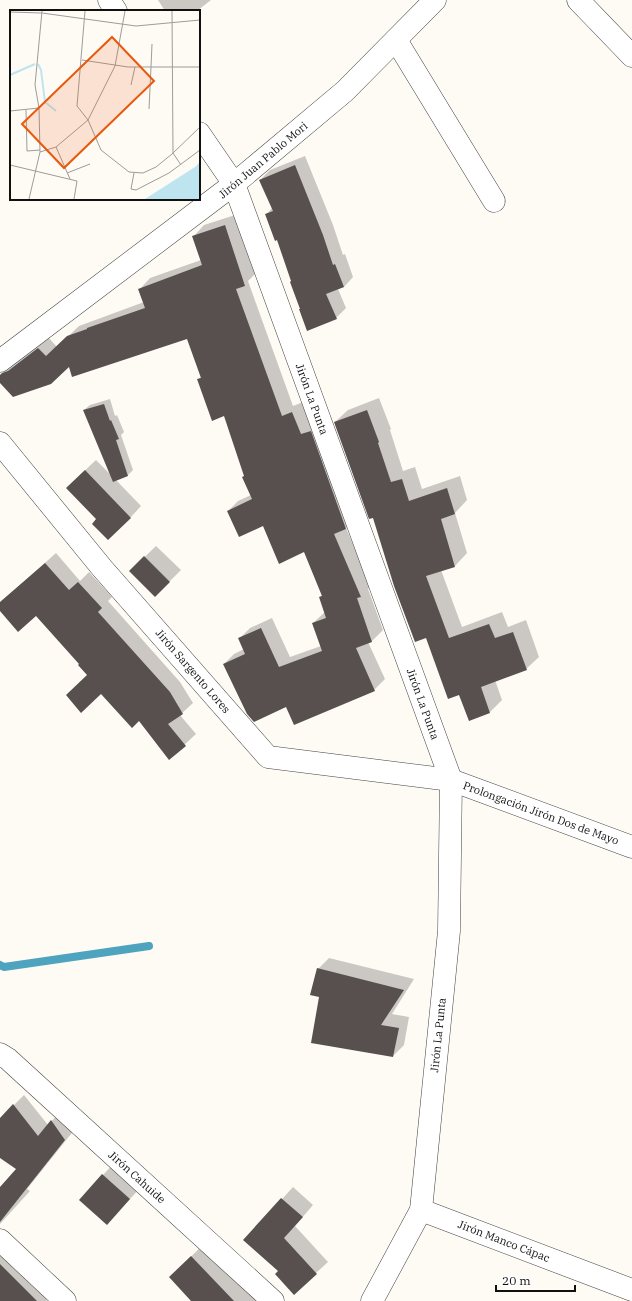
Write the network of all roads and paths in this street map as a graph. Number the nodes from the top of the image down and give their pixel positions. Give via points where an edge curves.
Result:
1 (108, 0) edge
2 (435, 0) edge
3 (578, 0) edge
4 (115, 10) edge
5 (396, 40) junction
6 (632, 56) edge
7 (200, 134) edge
8 (234, 184) junction
9 (494, 201) dead end
10 (0, 361) edge
11 (0, 443) edge
12 (451, 780) junction
13 (632, 847) edge
14 (3, 1061) edge
15 (421, 1210) junction
16 (0, 1240) edge
17 (632, 1290) edge
18 (65, 1301) edge
19 (273, 1301) edge
20 (372, 1301) edge

1 - 4 street
2 - 5 street, Jirón Juan Pablo Mori
3 - 6 street
5 - 8 street, Jirón Juan Pablo Mori via 345,91
5 - 9 street
7 - 8 street, Jirón La Punta
8 - 10 street, Jirón Juan Pablo Mori
8 - 12 street, Jirón La Punta
11 - 12 street, Jirón Sargento Lores via 102,568 268,757
12 - 13 street, Prolongación Jirón Dos de Mayo
12 - 15 street, Jirón La Punta via 449,931
14 - 19 street, Jirón Cahuide
15 - 17 street, Jirón Manco Cápac
15 - 20 street, Jirón La Punta
16 - 18 street

